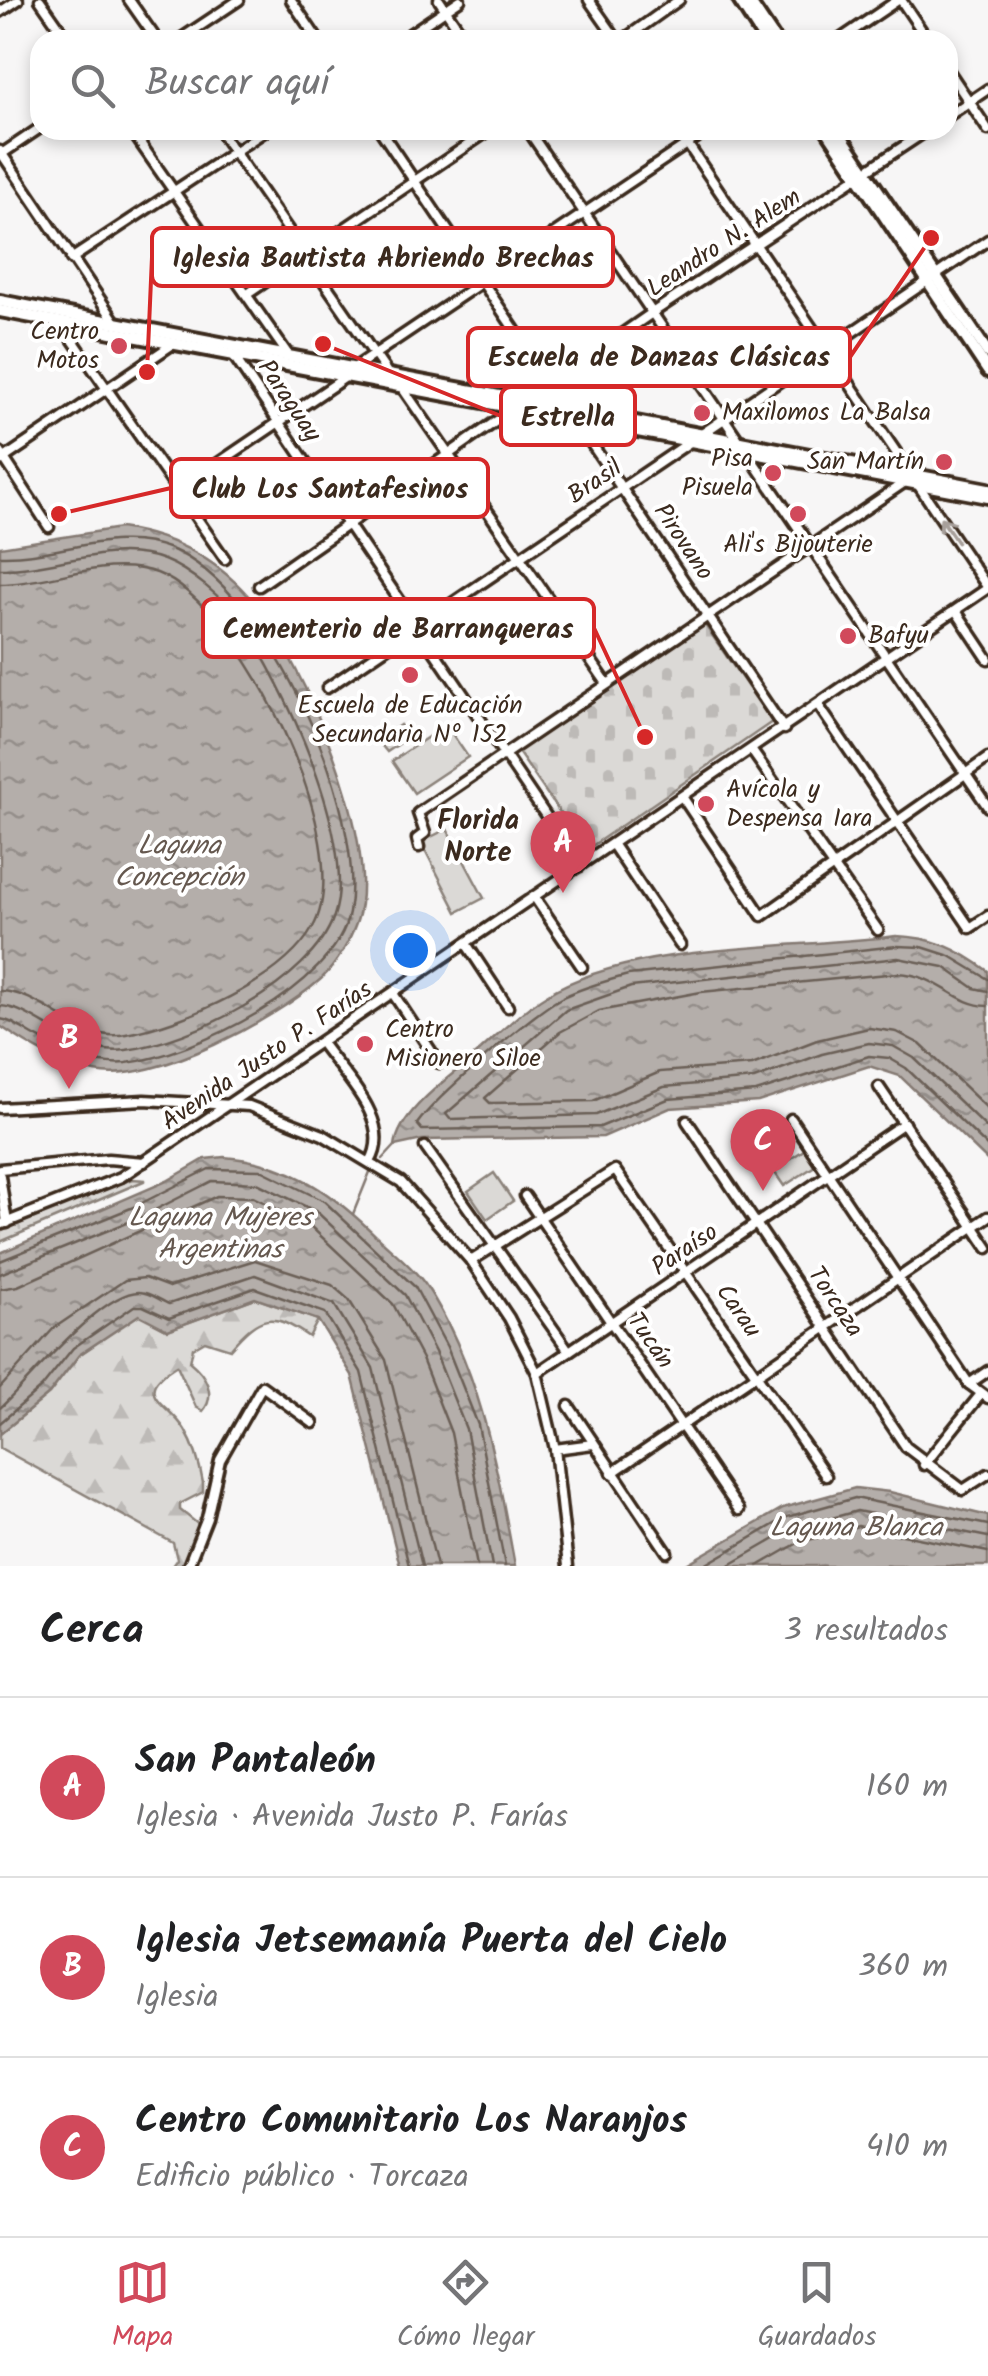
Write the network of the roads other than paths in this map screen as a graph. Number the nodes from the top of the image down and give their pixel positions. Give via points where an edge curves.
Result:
1 (18, 0) edge
2 (40, 0) edge
3 (128, 0) edge
4 (239, 0) edge
5 (291, 0) edge
6 (439, 0) edge
7 (460, 0) edge
8 (590, 0) edge
9 (680, 0) edge
10 (738, 0) edge
11 (748, 0) edge
12 (900, 0) edge
13 (446, 10) junction
14 (0, 12) edge
15 (61, 30) edge
16 (150, 30) edge
17 (194, 30) edge
18 (311, 30) edge
19 (416, 30) edge
20 (459, 30) edge
21 (612, 30) edge
22 (635, 30) edge
23 (758, 30) edge
24 (769, 30) edge
25 (854, 30) edge
26 (921, 30) edge
27 (958, 85) edge
28 (988, 89) edge
29 (969, 102) junction
30 (958, 109) edge
31 (988, 130) edge
32 (30, 134) edge
33 (139, 140) edge
34 (226, 140) edge
35 (252, 140) edge
36 (387, 140) edge
37 (475, 140) edge
38 (535, 140) edge
39 (685, 140) edge
40 (694, 140) edge
41 (834, 140) edge
42 (843, 140) edge
43 (914, 140) edge
44 (688, 144) junction
45 (234, 152) junction
46 (1, 153) edge
47 (863, 175) junction
48 (414, 181) junction
49 (174, 191) junction
50 (585, 213) junction
51 (988, 240) edge
52 (756, 246) junction
53 (304, 255) junction
54 (71, 258) junction
55 (932, 278) junction
56 (482, 281) junction
57 (249, 293) junction
58 (1, 310) edge
59 (652, 313) junction
60 (61, 322) junction
61 (116, 323) junction
62 (173, 344) junction
63 (826, 349) junction
64 (988, 353) edge
65 (233, 355) junction
66 (372, 355) junction
67 (289, 356) junction
68 (988, 371) edge
69 (351, 372) junction
70 (390, 376) junction
71 (552, 382) junction
72 (402, 387) junction
73 (106, 388) junction
74 (522, 405) junction
75 (568, 408) junction
76 (724, 418) junction
77 (575, 420) junction
78 (278, 422) junction
79 (696, 438) junction
80 (744, 447) junction
81 (451, 454) junction
82 (1, 457) edge
83 (907, 477) junction
84 (918, 484) junction
85 (622, 487) junction
86 (988, 490) edge
87 (176, 491) junction
88 (988, 498) edge
89 (348, 525) junction
90 (49, 527) dead end
91 (812, 546) junction
92 (520, 557) junction
93 (225, 559) dead end
94 (259, 586) dead end
95 (988, 588) edge
96 (956, 610) junction
97 (708, 615) junction
98 (417, 626) junction
99 (888, 658) junction
100 (988, 659) edge
101 (606, 682) junction
102 (327, 688) dead end
103 (818, 705) junction
104 (784, 728) junction
105 (752, 750) junction
106 (504, 753) junction
107 (988, 758) edge
108 (965, 774) junction
109 (683, 798) junction
110 (988, 807) edge
111 (897, 818) junction
112 (613, 845) junction
113 (419, 847) dead end
114 (580, 866) junction
115 (831, 866) junction
116 (535, 898) junction
117 (985, 922) edge
118 (878, 930) dead end
119 (468, 944) junction
120 (680, 945) dead end
121 (582, 967) dead end
122 (394, 995) junction
123 (508, 1007) dead end
124 (322, 1044) junction
125 (439, 1062) dead end
126 (879, 1087) dead end
127 (234, 1104) junction
128 (0, 1108) edge
129 (791, 1119) dead end
130 (687, 1121) dead end
131 (904, 1123) junction
132 (425, 1147) dead end
133 (144, 1162) junction
134 (370, 1162) junction
135 (0, 1172) edge
136 (830, 1175) junction
137 (525, 1196) dead end
138 (541, 1217) junction
139 (988, 1217) edge
140 (4, 1224) edge
141 (759, 1224) junction
142 (974, 1227) junction
143 (497, 1245) junction
144 (988, 1248) edge
145 (471, 1262) junction
146 (687, 1273) junction
147 (900, 1279) junction
148 (613, 1322) junction
149 (827, 1328) junction
150 (569, 1350) junction
151 (988, 1371) edge
152 (537, 1374) junction
153 (757, 1374) junction
154 (969, 1384) junction
155 (985, 1396) edge
156 (569, 1406) dead end
157 (313, 1423) dead end
158 (683, 1424) junction
159 (593, 1444) junction
160 (555, 1449) junction
161 (924, 1465) junction
162 (612, 1473) junction
163 (988, 1474) edge
164 (826, 1476) dead end
165 (740, 1510) dead end
166 (667, 1552) dead end
167 (188, 1566) edge
168 (568, 1566) edge

1 - 14 street
2 - 15 street
3 - 16 street
4 - 17 street
5 - 18 street
6 - 13 street
7 - 13 street
8 - 21 street
9 - 22 street
10 - 23 main road
11 - 24 main road
12 - 25 street
12 - 26 street
13 - 19 street
13 - 20 street
27 - 29 street
28 - 29 street
29 - 30 street
29 - 31 street
32 - 46 street
33 - 49 street
34 - 45 street
35 - 45 street
36 - 48 street, Pirovano
37 - 48 street
38 - 50 street
39 - 44 street
40 - 44 street
41 - 47 main road
42 - 47 main road
43 - 47 street, Leandro N. Alem
44 - 50 street
44 - 52 street
45 - 49 street
45 - 53 street
46 - 54 street
47 - 52 street, Leandro N. Alem
47 - 55 main road
48 - 53 street
48 - 56 street, Pirovano
49 - 54 street
49 - 57 street
50 - 56 street
50 - 59 street
51 - 55 street, Brasil
52 - 59 street, Leandro N. Alem
52 - 63 street
53 - 57 street
53 - 66 street
54 - 61 street
55 - 63 street, Brasil
55 - 64 main road
55 - 68 main road
56 - 66 street
56 - 71 street, Pirovano
57 - 67 street
58 - 60 main road
58 - 61 main road
59 - 71 street, Leandro N. Alem
59 - 76 street
60 - 62 main road
60 - 73 street
61 - 67 main road
62 - 65 main road
62 - 73 street
63 - 76 street, Brasil
63 - 83 street
65 - 69 main road
65 - 78 street, Paraguay
66 - 69 street
66 - 70 street
67 - 69 main road
69 - 70 main road
69 - 72 main road
69 - 78 street
70 - 72 street
70 - 74 main road
71 - 74 street, Leandro N. Alem
71 - 75 street, Pirovano
72 - 74 main road
72 - 81 street
73 - 82 street
73 - 87 street
74 - 75 main road
74 - 77 main road
74 - 81 street, Leandro N. Alem
75 - 77 street, Pirovano
75 - 79 main road
76 - 79 street, Brasil
76 - 80 street
77 - 79 main road
77 - 85 street, Pirovano
78 - 87 street
78 - 89 street, Paraguay
79 - 80 main road
79 - 85 street, Brasil
80 - 83 main road
80 - 91 street
81 - 89 street, Leandro N. Alem
81 - 92 street
82 - 90 street
83 - 84 main road
83 - 86 main road
83 - 91 street
84 - 88 main road
95 -> 84 street
85 - 92 street, Brasil
85 - 97 street, Pirovano
87 - 93 street
89 - 94 street, Leandro N. Alem
89 - 98 street, Paraguay
91 - 97 street
91 - 99 street
92 - 98 street, Brasil
92 - 101 street
95 - 96 street, Avenida Justo P. Farías
96 - 99 street, Avenida Justo P. Farías
96 - 100 street
97 - 101 street
97 - 104 street, Pirovano
98 - 102 street, Brasil
98 - 106 street, Paraguay
99 - 103 street, Avenida Justo P. Farías
99 - 108 street
101 - 106 street
103 - 104 street, Avenida Justo P. Farías
103 - 111 street
104 - 105 street, Avenida Justo P. Farías
105 - 109 street, Avenida Justo P. Farías
105 - 115 street
106 - 113 street via 418,813 425,833
106 - 114 street, Paraguay
107 - 108 street
108 - 110 street
108 - 111 street
109 - 112 street, Avenida Justo P. Farías
109 - 115 street via 762,916
111 - 115 street
111 - 117 street via 970,928
112 - 114 street, Avenida Justo P. Farías
112 - 120 street
114 - 116 street, Avenida Justo P. Farías
115 - 118 street
116 - 119 street, Avenida Justo P. Farías
116 - 121 street
119 - 122 street, Avenida Justo P. Farías
119 - 123 street
122 - 124 street, Avenida Justo P. Farías
122 - 125 street
124 - 127 street, Avenida Justo P. Farías
124 - 134 street via 378,1125 380,1147
126 - 131 street
127 - 128 street via 144,1100
127 - 133 street, Avenida Justo P. Farías
127 - 134 street via 287,1118
129 - 136 street
130 - 141 street, Torcaza
131 - 136 street, Paraíso
131 - 142 street
132 - 143 street
133 - 135 street
133 - 140 street, Avenida Justo P. Farías
134 - 145 street via 421,1200
135 - 140 street
136 - 141 street, Paraíso
136 - 147 street
137 - 138 street, Tucán
138 - 143 street
138 - 146 street, Carau via 615,1170
138 - 148 street, Tucán
139 - 142 street
141 - 146 street, Paraíso
141 - 149 street, Torcaza
142 - 144 street
142 - 147 street
143 - 145 street
143 - 150 street
145 - 152 street
146 - 148 street, Paraíso
146 - 153 street, Carau
147 - 149 street
147 - 154 street
148 - 150 street, Paraíso
148 - 158 street, Tucán
149 - 153 street
149 - 161 street, Torcaza
150 - 152 street, Paraíso
151 - 154 street
152 - 160 street
153 - 158 street
153 - 164 street, Carau
154 - 155 street
155 - 161 street
156 - 159 street
157 - 167 street via 262,1386 220,1460
158 - 162 street
158 - 165 street, Tucán
159 - 160 street
159 - 162 street
160 - 168 street
161 - 163 street, Torcaza via 964,1490
162 - 166 street

